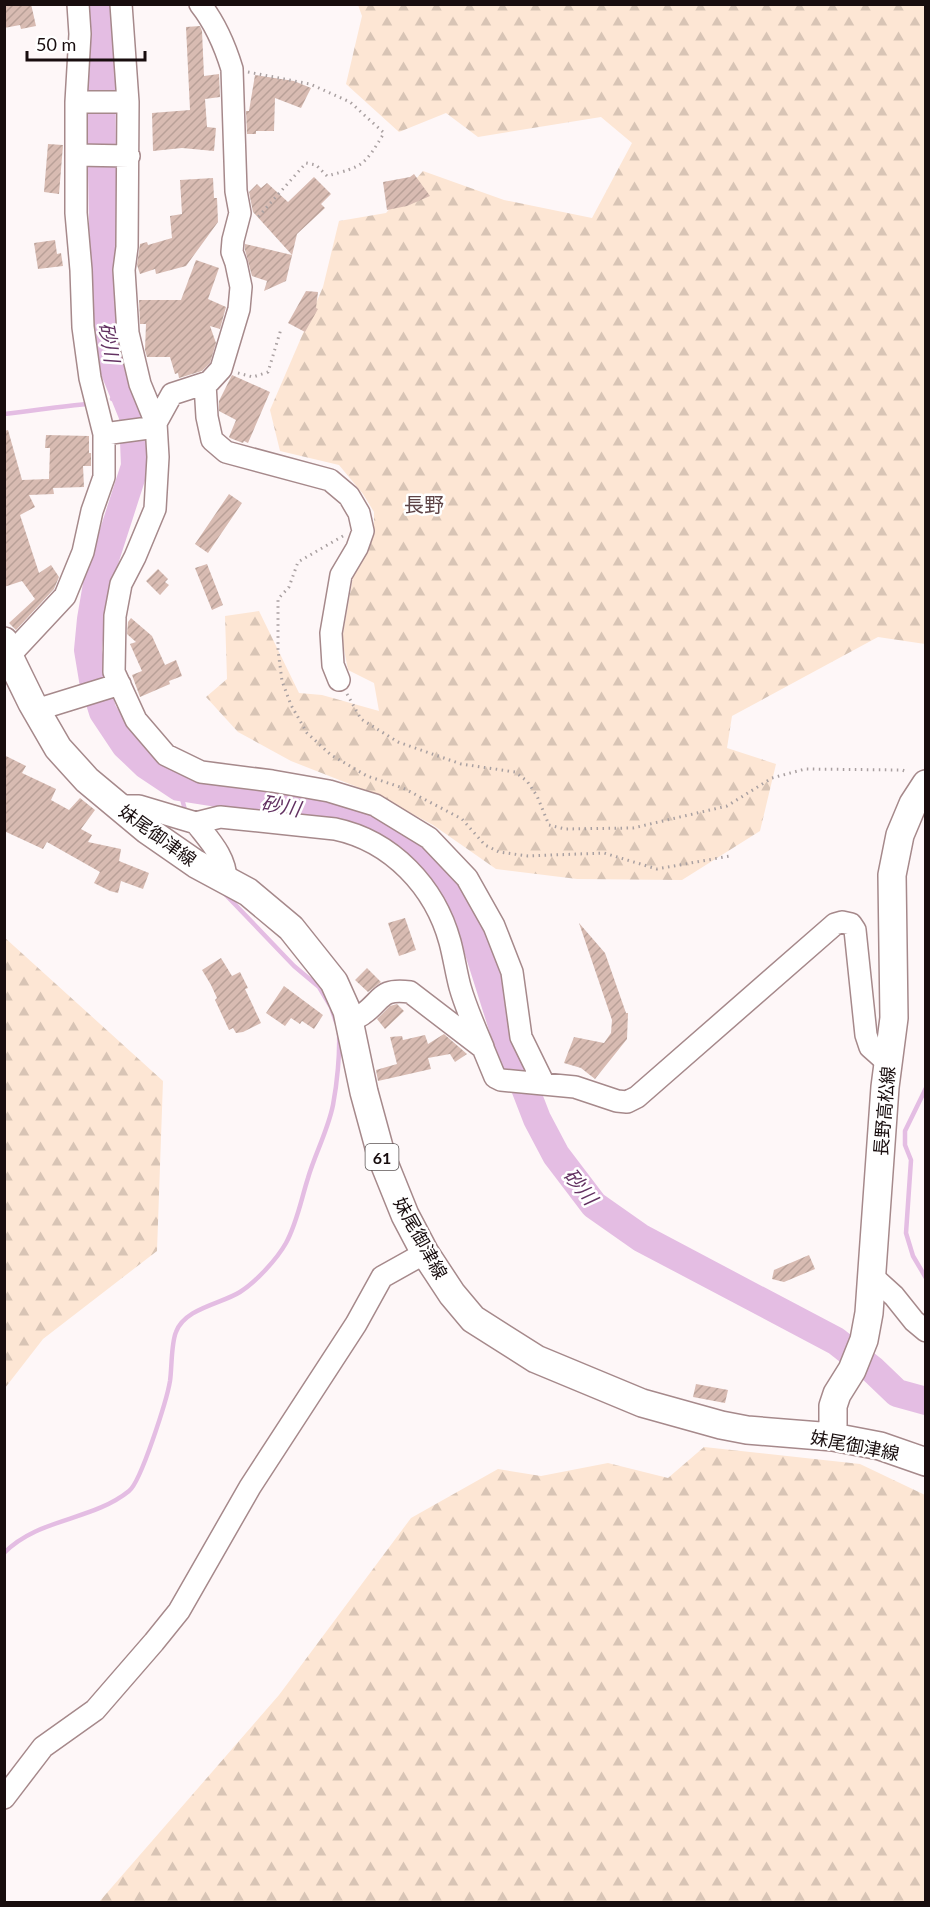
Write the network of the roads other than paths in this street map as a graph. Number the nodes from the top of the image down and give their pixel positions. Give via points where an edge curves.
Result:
1 (78, 4) edge
2 (121, 4) edge
3 (200, 4) edge
4 (76, 102) junction
5 (128, 102) junction
6 (76, 154) junction
7 (129, 156) junction
8 (205, 384) junction
9 (156, 424) junction
10 (104, 434) junction
11 (7, 648) edge
12 (339, 680) road end
13 (120, 684) junction
14 (36, 711) junction
15 (918, 778) edge
16 (118, 806) junction
17 (196, 823) junction
18 (226, 880) junction
19 (349, 1021) junction
20 (483, 1048) junction
21 (888, 1063) junction
22 (544, 1084) junction
23 (425, 1253) junction
24 (872, 1276) junction
25 (926, 1331) edge
26 (833, 1437) junction
27 (926, 1462) edge
28 (4, 1798) edge

1 - 4 street
2 - 5 street
3 - 8 street via 209,15 232,69 240,213 232,252 241,287 239,309 221,369
4 - 5 street
4 - 6 street
5 - 7 street
6 - 7 street
6 - 10 street via 83,327
7 - 9 street via 124,270 128,333 140,384
8 - 9 street via 172,394
8 - 12 street via 212,440 226,452 330,480 349,496 359,513 363,531 341,574 331,633 333,665
9 - 10 street
9 - 13 street via 154,509 121,584 115,616 114,672
10 - 11 street via 104,477 66,596
11 - 14 main road, 妹尾御津線 / 61
13 - 14 street
13 - 22 street via 136,720 166,755 201,772 329,791 375,805 429,838 467,878 494,926 512,972 521,1037
14 - 16 main road, 妹尾御津線 / 61 via 58,748
15 - 21 main road, 長野高松線 via 892,875 894,1018
16 - 17 street via 138,806
16 - 18 main road, 妹尾御津線 / 61 via 196,864
17 - 18 street via 216,848
17 - 20 street via 220,817 344,831 375,844 406,866 438,909 460,988
18 - 19 main road, 妹尾御津線 / 61 via 248,892 291,928 334,982
19 - 20 street via 388,992 410,992
19 - 23 main road, 妹尾御津線 / 61 via 382,1158
20 - 22 street via 495,1077
21 - 22 street via 870,1047 866,1035 855,930 851,924 842,922 834,924 637,1097 617,1101 575,1087
21 - 24 main road, 長野高松線
23 - 26 main road, 妹尾御津線 / 61 via 473,1319 536,1359 642,1403 696,1420 747,1430
23 - 28 street via 382,1277 250,1487 179,1611 95,1710 43,1747
24 - 25 street
24 - 26 main road, 長野高松線 via 864,1340 833,1406
26 - 27 main road, 妹尾御津線 / 61 via 880,1446

